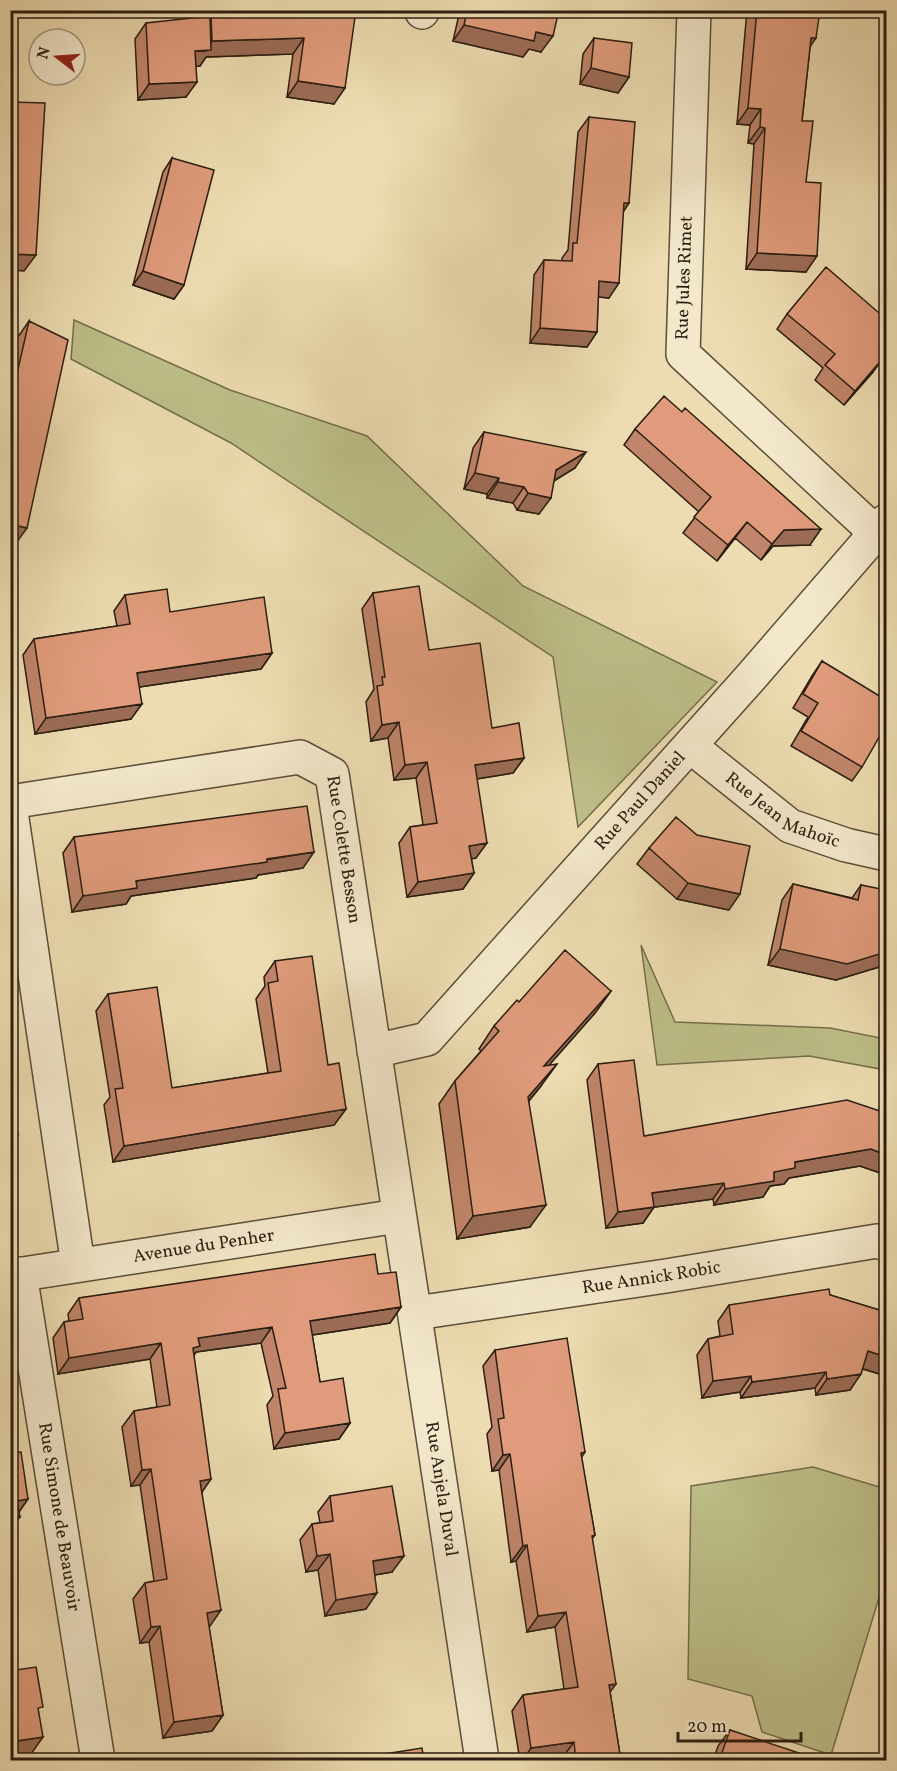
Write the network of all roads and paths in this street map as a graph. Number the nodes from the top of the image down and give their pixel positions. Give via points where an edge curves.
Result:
1 (694, 10) edge
2 (881, 527) edge
3 (690, 746) junction
4 (10, 803) edge
5 (886, 854) edge
6 (374, 1051) junction
7 (398, 1216) junction
8 (886, 1244) edge
9 (78, 1265) junction
10 (15, 1275) edge
11 (416, 1313) junction
12 (98, 1761) edge
13 (482, 1761) edge

1 - 2 street, Rue Jules Rimet via 682,354
2 - 3 street, Rue Paul Daniel
3 - 5 street, Rue Jean Mahoïc via 790,826 846,846
3 - 6 street, Rue Paul Daniel via 427,1039
4 - 6 street, Rue Colette Besson via 300,757 332,774
4 - 9 street, Rue Colette Besson
6 - 7 street, Rue Colette Besson
7 - 9 street, Avenue du Penher
7 - 11 street, Rue Anjela Duval
8 - 11 street, Rue Annick Robic via 877,1241
9 - 10 street, Avenue du Penher
10 - 12 street, Rue Simone de Beauvoir
11 - 13 street, Rue Anjela Duval

